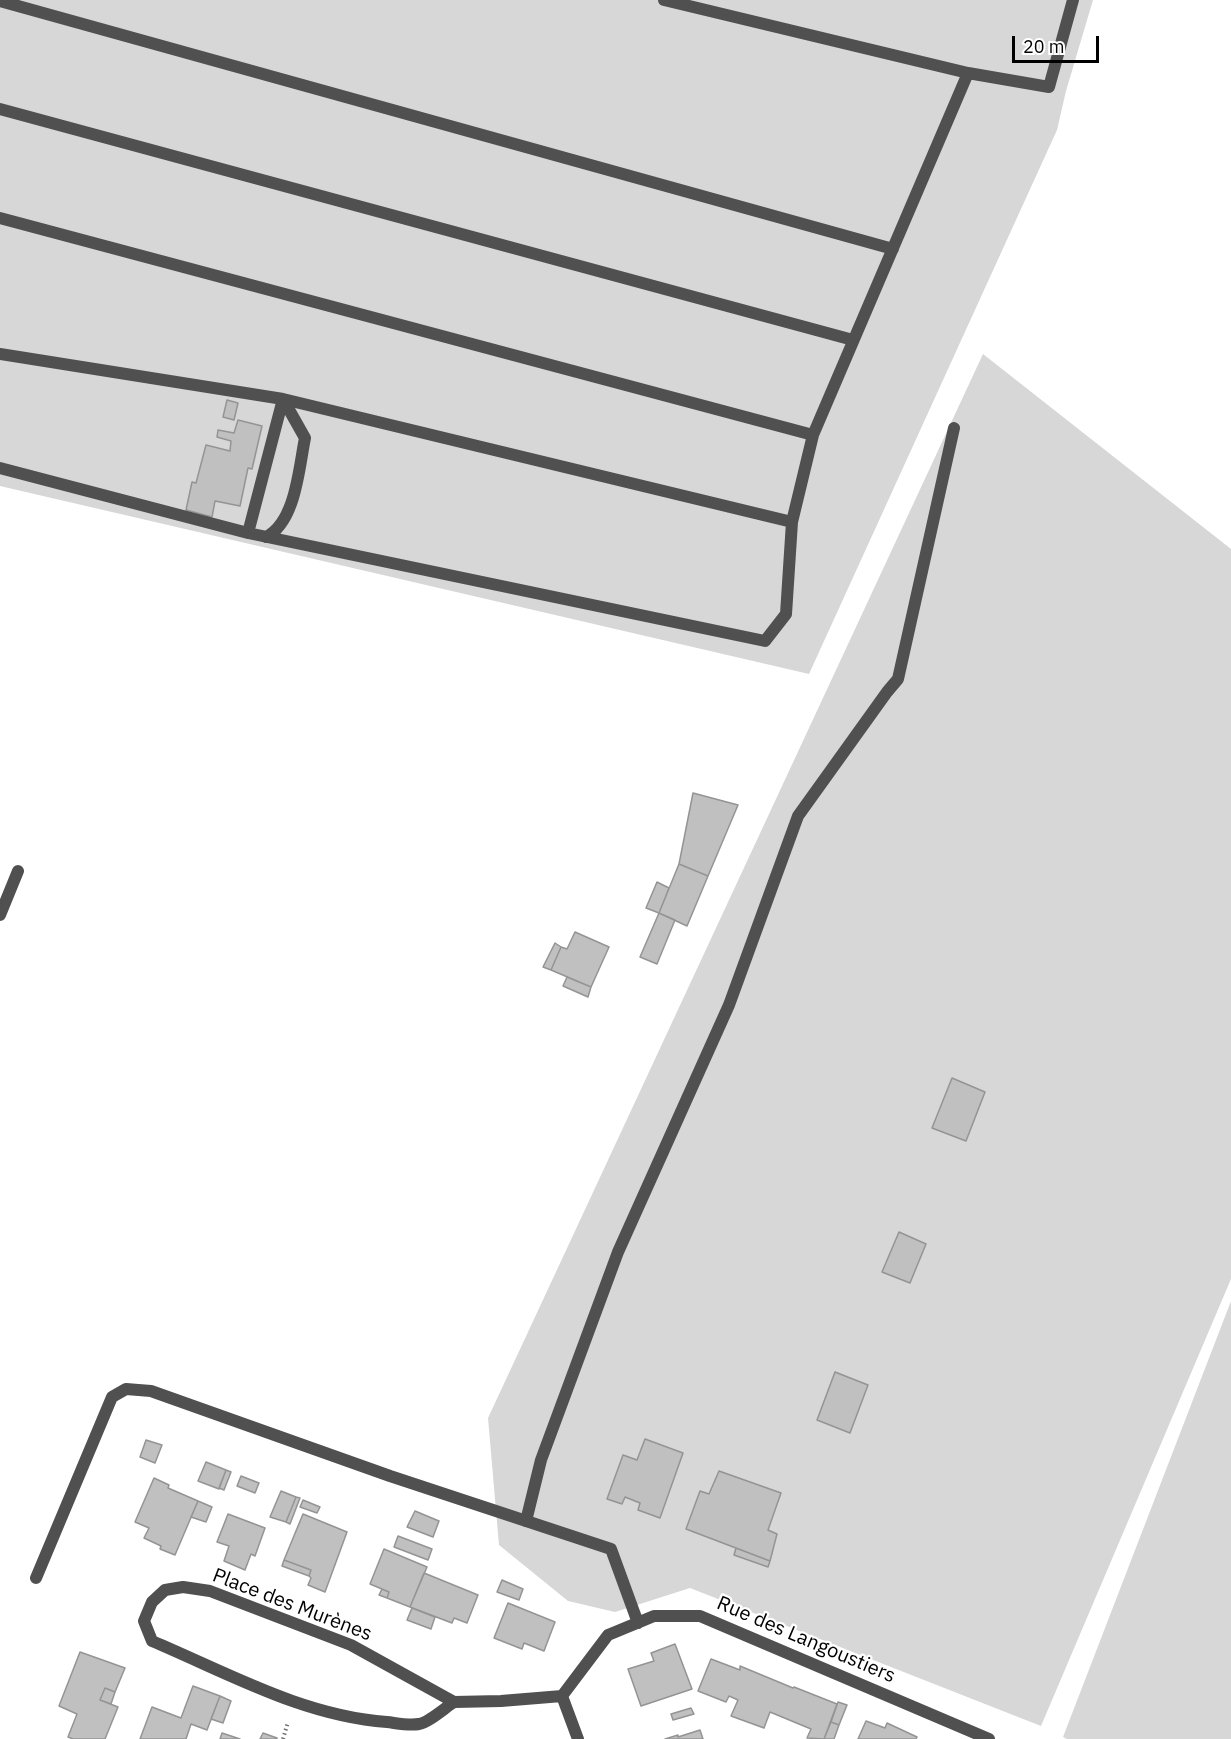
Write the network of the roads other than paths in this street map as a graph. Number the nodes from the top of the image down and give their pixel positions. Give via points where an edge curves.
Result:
1 (664, 0) edge
2 (1073, 0) edge
3 (0, 1) edge
4 (968, 73) junction
5 (0, 110) edge
6 (0, 218) edge
7 (893, 249) junction
8 (853, 340) junction
9 (0, 354) edge
10 (283, 399) junction
11 (954, 428) dead end
12 (813, 435) junction
13 (0, 468) edge
14 (792, 522) junction
15 (248, 533) junction
16 (266, 537) junction
17 (18, 871) dead end
18 (0, 915) edge
19 (526, 1521) junction
20 (36, 1578) dead end
21 (638, 1623) junction
22 (562, 1696) junction
23 (454, 1702) junction
24 (578, 1739) edge
25 (989, 1739) edge

1 - 4 street
2 - 4 street via 1049,87
3 - 7 street
4 - 7 street
5 - 8 street
6 - 12 street
7 - 8 street
8 - 12 street
9 - 10 street
10 - 14 street
10 - 15 street
10 - 16 street via 305,438 293,501 276,532
11 - 19 street via 898,679 798,816 729,1005 618,1252 541,1460
12 - 14 street
13 - 15 street
14 - 16 street via 786,614 765,641
15 - 16 street
17 - 18 street
19 - 20 street via 151,1391 126,1389 112,1397
19 - 21 street via 611,1549
21 - 22 street, Rue des Langoustiers via 608,1635
21 - 25 street, Rue des Langoustiers via 654,1616 700,1616
22 - 23 street
22 - 24 street
23 - 23 street, Place des Murènes via 351,1645 210,1591 183,1587 165,1590 153,1602 144,1621 152,1641 258,1689 318,1710 360,1720 420,1724

